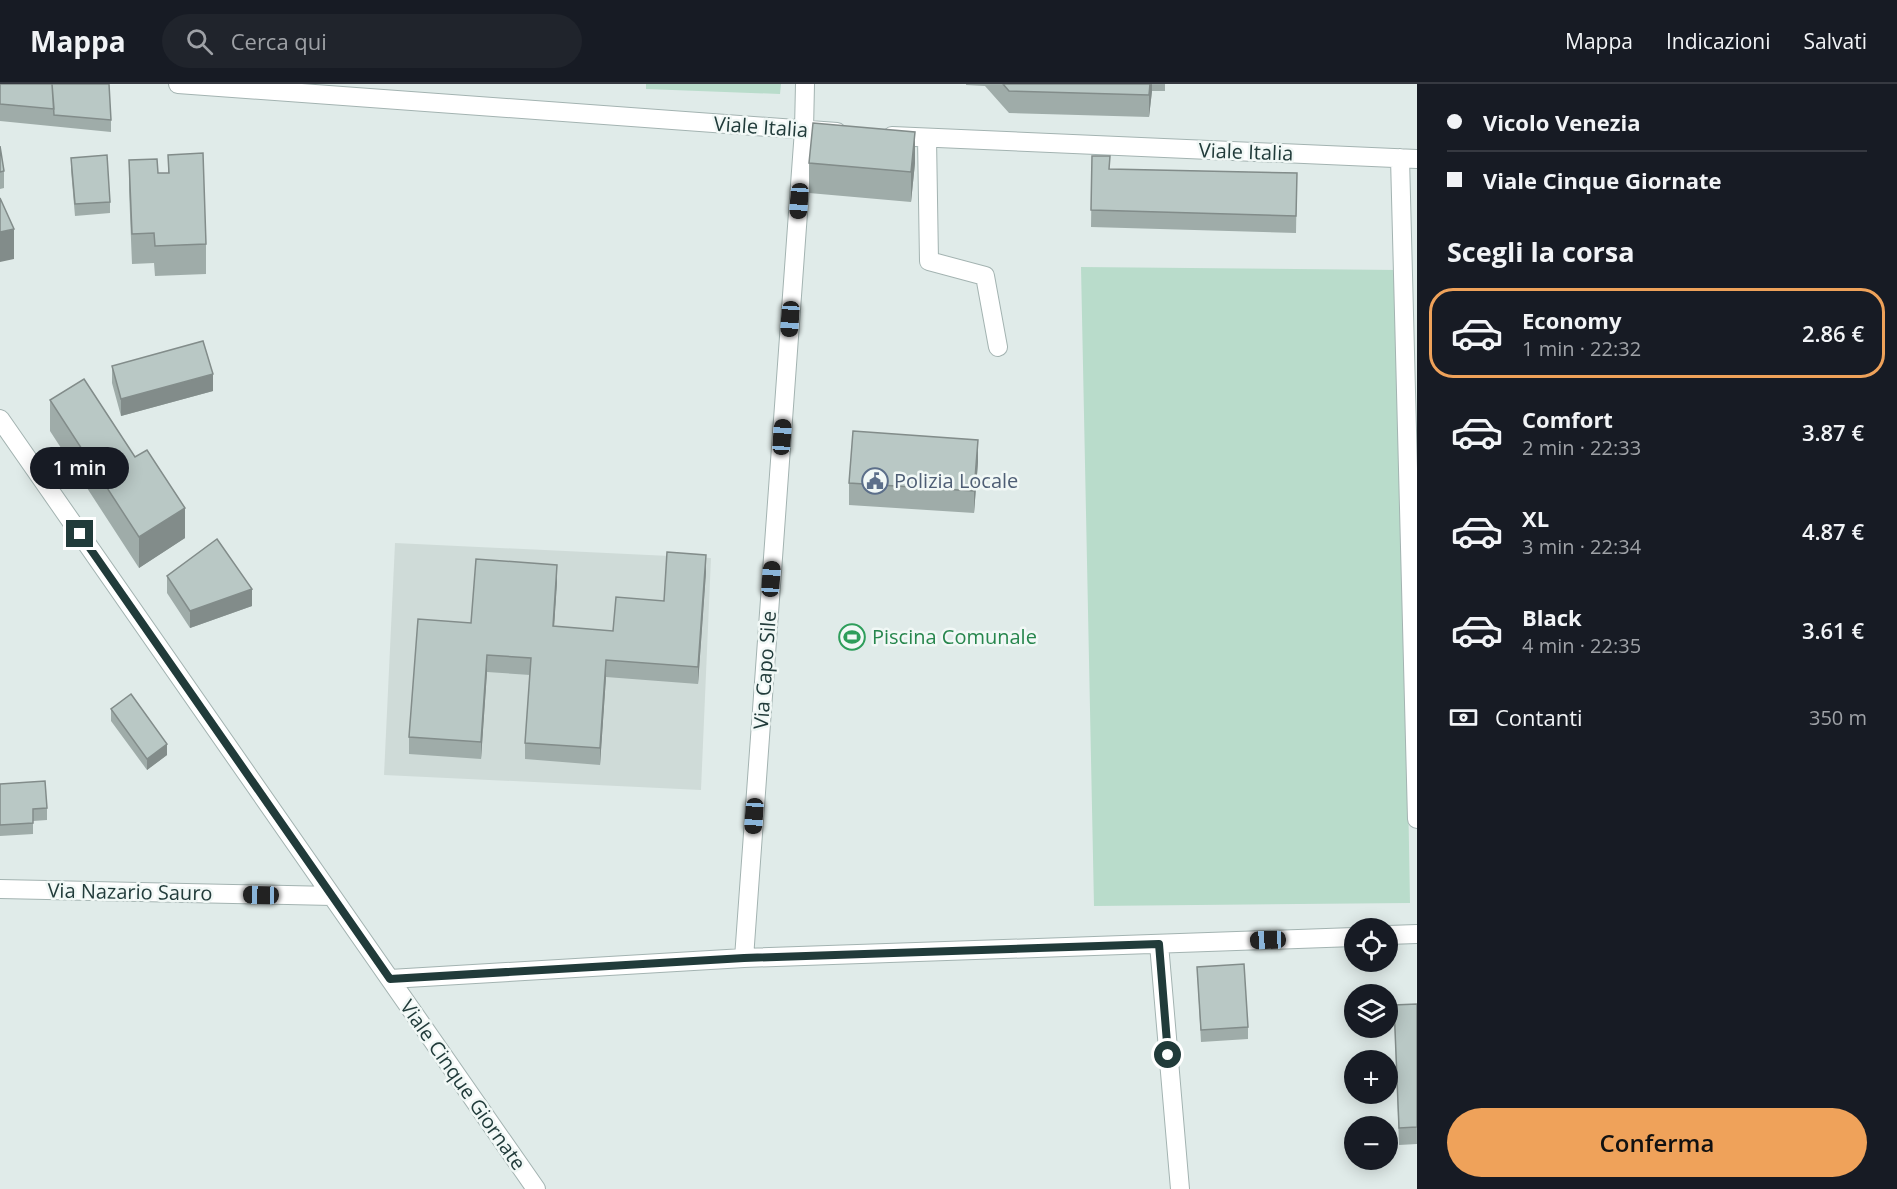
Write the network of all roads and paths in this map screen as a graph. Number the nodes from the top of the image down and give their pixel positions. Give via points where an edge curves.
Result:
1 (178, 84) edge
2 (805, 84) edge
3 (804, 130) junction
4 (927, 138) junction
5 (1408, 158) edge
6 (998, 347) dead end
7 (0, 419) edge
8 (1417, 819) edge
9 (0, 888) edge
10 (332, 896) junction
11 (1417, 934) edge
12 (1398, 935) edge
13 (1344, 937) edge
14 (1159, 944) junction
15 (744, 958) junction
16 (390, 979) junction
17 (536, 1189) edge
18 (1179, 1189) edge

1 - 3 street, Viale Italia
2 - 3 street, Via Capo Sile
3 - 4 street, Viale Italia
3 - 15 street, Via Capo Sile
4 - 5 street, Viale Italia
4 - 6 street via 929,261 984,276
5 - 8 street
7 - 10 street, Viale Cinque Giornate
9 - 10 street, Via Nazario Sauro
10 - 16 street, Viale Cinque Giornate
11 - 12 street
13 - 14 street
14 - 15 street
14 - 18 street
15 - 16 street
16 - 17 street, Viale Cinque Giornate

